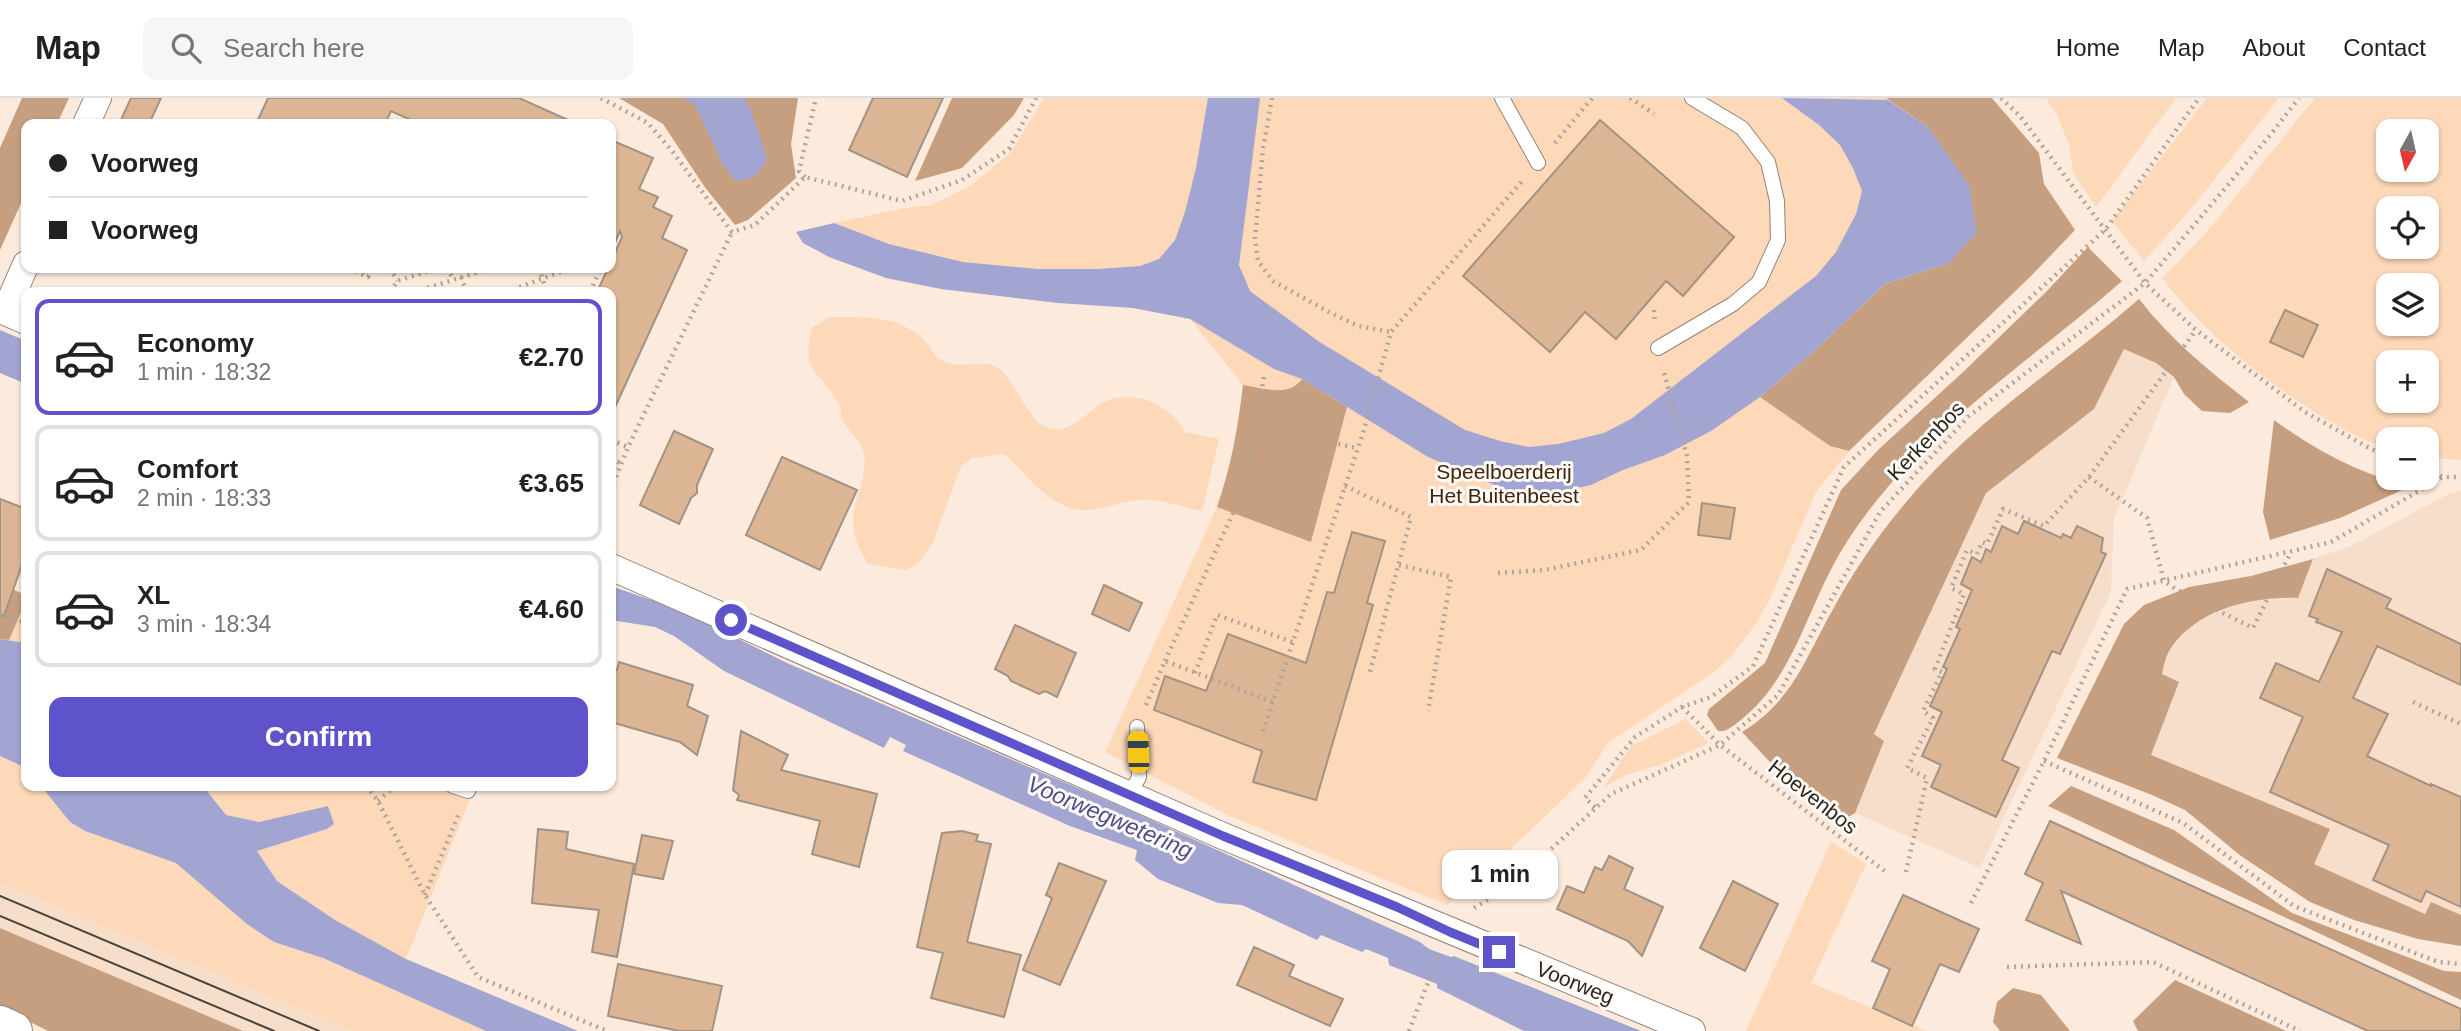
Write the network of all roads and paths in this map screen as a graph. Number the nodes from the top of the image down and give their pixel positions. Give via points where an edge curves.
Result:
1 (98, 98) edge
2 (601, 98) edge
3 (816, 98) edge
4 (1035, 98) edge
5 (1272, 98) edge
6 (1502, 98) edge
7 (1592, 98) edge
8 (1630, 98) edge
9 (1692, 98) edge
10 (2001, 98) edge
11 (2199, 98) edge
12 (2298, 98) edge
13 (1654, 114) dead end
14 (88, 119) edge
15 (1538, 163) junction
16 (805, 177) junction
17 (2105, 230) junction
18 (732, 232) junction
19 (393, 273) edge
20 (422, 273) edge
21 (450, 273) edge
22 (475, 273) edge
23 (540, 273) edge
24 (558, 273) edge
25 (461, 277) junction
26 (453, 279) junction
27 (542, 279) junction
28 (397, 281) junction
29 (2144, 283) junction
30 (394, 287) edge
31 (429, 287) edge
32 (465, 287) edge
33 (520, 287) edge
34 (545, 287) edge
35 (21, 290) edge
36 (16, 316) edge
37 (2196, 330) junction
38 (1391, 332) junction
39 (1658, 348) dead end
40 (1264, 376) dead end
41 (1666, 382) dead end
42 (1255, 427) junction
43 (616, 442) edge
44 (628, 447) junction
45 (1357, 448) junction
46 (2376, 451) edge
47 (616, 461) edge
48 (621, 463) junction
49 (616, 476) edge
50 (2439, 476) edge
51 (2089, 477) junction
52 (2443, 477) junction
53 (2461, 477) edge
54 (1345, 486) junction
55 (2292, 551) junction
56 (1399, 565) junction
57 (616, 569) edge
58 (1498, 573) dead end
59 (2165, 581) junction
60 (0, 613) edge
61 (21, 621) edge
62 (1293, 642) junction
63 (1165, 661) junction
64 (1370, 672) dead end
65 (1195, 673) junction
66 (1273, 702) junction
67 (2413, 702) dead end
68 (1682, 707) junction
69 (1428, 711) dead end
70 (2461, 724) edge
71 (1137, 727) joint
72 (1263, 731) dead end
73 (1720, 745) junction
74 (2044, 761) junction
75 (370, 791) edge
76 (390, 791) edge
77 (468, 791) edge
78 (1130, 794) junction
79 (378, 801) junction
80 (1595, 807) junction
81 (1906, 872) dead end
82 (1887, 873) dead end
83 (425, 895) junction
84 (1971, 903) dead end
85 (1447, 939) junction
86 (2461, 964) edge
87 (2007, 967) dead end
88 (0, 1025) edge
89 (13, 1031) edge
90 (607, 1031) edge
91 (1409, 1031) edge
92 (1692, 1031) edge
93 (2300, 1031) edge

1 - 14 street
2 - 18 path via 648,123
3 - 16 path via 799,171
4 - 16 path via 1009,149 962,180 902,201
5 - 38 path via 1255,238 1258,261 1273,281 1329,312 1358,326
6 - 15 lane
7 - 15 path
8 - 13 path
9 - 39 lane via 1742,128 1768,162 1777,201 1778,240 1759,282 1733,304
10 - 17 path via 2020,116
11 - 17 path, Kerkenbos
12 - 29 path, Kerkenbos
15 - 38 path
16 - 18 path via 755,225
17 - 29 path
17 - 68 path, Kerkenbos via 1844,467 1753,666 1712,697
18 - 44 path
19 - 28 path
20 - 28 path
21 - 26 path
22 - 25 path
23 - 27 path
24 - 27 path
25 - 26 path
25 - 32 path
26 - 31 path
27 - 33 path
27 - 34 path
28 - 30 path
29 - 37 path
29 - 73 path, Kerkenbos via 1969,416 1889,502 1779,695
35 - 36 street
37 - 46 path via 2305,412
37 - 51 path
38 - 45 path
40 - 42 path
41 - 58 path via 1687,456 1689,502 1641,550 1544,570
42 - 45 path
42 - 63 path via 1246,485
43 - 44 path
44 - 48 path
45 - 54 path
47 - 48 path
48 - 49 path
50 - 52 path
51 - 59 path via 2147,518
51 - 81 path via 2044,526 2003,509 1987,544 1982,542 1977,554 1967,550 1951,588 1964,594 1935,669 1941,672 1923,711 1933,718 1907,768 1927,778
52 - 53 path
52 - 55 path via 2331,542
54 - 56 path via 1411,517
54 - 62 path
55 - 59 path
55 - 59 path via 2253,628
56 - 64 path
56 - 69 path via 1451,577
57 - 78 street, Voorweg
59 - 74 path via 2127,589
60 - 61 path
62 - 65 path via 1217,615
62 - 66 path
63 - 65 path
63 - 71 path
65 - 66 path
66 - 72 path
67 - 70 path
68 - 73 path, Hoevenbos
68 - 80 path, Kerkenbos via 1635,737 1585,798
71 - 78 lane via 1139,777
73 - 80 path, Kerkenbos via 1611,794
73 - 82 path, Hoevenbos
74 - 84 path
74 - 86 path via 2183,823 2294,906 2438,962
75 - 79 path
76 - 79 path
77 - 83 path
78 - 85 street, Voorweg via 1397,907
79 - 83 path
80 - 85 path, Kerkenbos via 1511,886 1468,912
83 - 90 path via 478,977
85 - 91 path
85 - 92 street, Voorweg
87 - 93 path via 2153,962
88 - 89 main road

